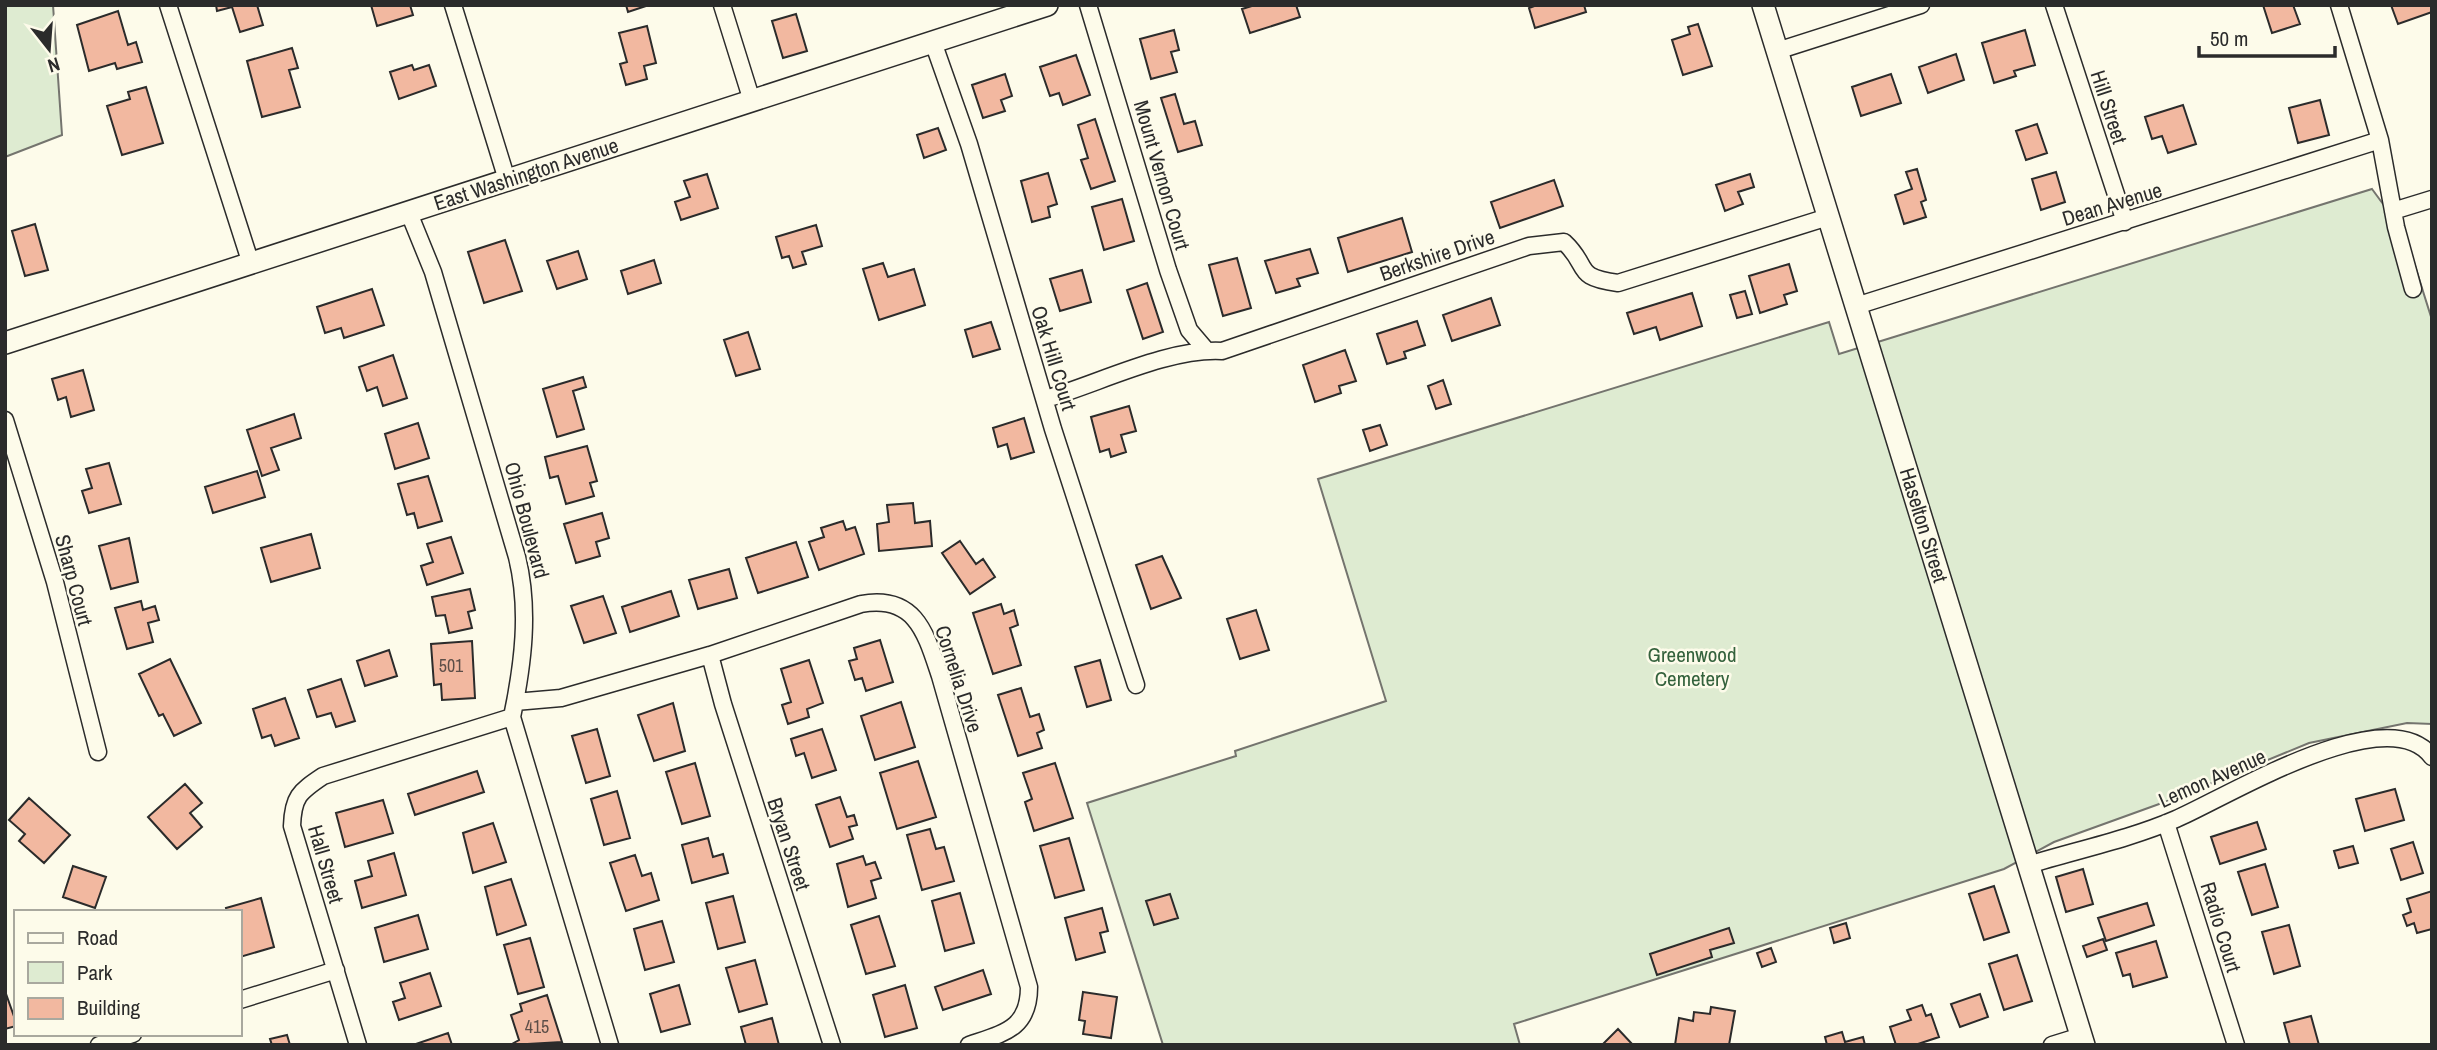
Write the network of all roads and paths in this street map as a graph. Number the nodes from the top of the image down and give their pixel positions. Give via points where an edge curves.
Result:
1 (168, 5) edge
2 (453, 5) edge
3 (722, 5) edge
4 (1047, 5) edge
5 (1088, 5) edge
6 (1763, 5) edge
7 (1921, 5) edge
8 (2054, 5) edge
9 (2339, 5) edge
10 (1021, 9) edge
11 (933, 42) junction
12 (1777, 51) junction
13 (752, 101) junction
14 (2380, 140) junction
15 (508, 180) junction
16 (2432, 199) edge
17 (2393, 211) junction
18 (409, 213) junction
19 (1828, 216) junction
20 (2124, 222) junction
21 (251, 264) junction
22 (2413, 289) dead end
23 (1856, 306) junction
24 (5, 343) edge
25 (1206, 350) junction
26 (1045, 399) junction
27 (5, 420) edge
28 (710, 655) junction
29 (1136, 685) dead end
30 (513, 709) junction
31 (98, 752) dead end
32 (2432, 757) edge
33 (2166, 823) junction
34 (2028, 865) junction
35 (335, 970) junction
36 (242, 999) edge
37 (128, 1036) edge
38 (2083, 1041) edge
39 (110, 1043) edge
40 (358, 1045) edge
41 (610, 1045) edge
42 (832, 1045) edge
43 (969, 1045) edge
44 (2052, 1045) edge
45 (2236, 1045) edge

1 - 21 street
2 - 15 street
3 - 13 street
4 - 10 street, East Washington Avenue
5 - 25 street, Mount Vernon Court via 1168,270 1189,330
6 - 12 street, Haselton Street
7 - 12 street
8 - 20 street, Hill Street
9 - 14 street
10 - 11 street, East Washington Avenue
11 - 13 street, East Washington Avenue
11 - 26 street, Oak Hill Court via 970,144
12 - 19 street, Haselton Street
13 - 15 street, East Washington Avenue
14 - 17 street
14 - 20 street, Dean Avenue
15 - 18 street, East Washington Avenue
16 - 17 street
17 - 22 street
18 - 21 street, East Washington Avenue
18 - 30 street, Ohio Boulevard via 433,272 524,588
19 - 23 street, Haselton Street
19 - 25 street, Berkshire Drive via 1618,283 1585,274 1564,242 1529,246 1222,351
20 - 23 street, Dean Avenue
21 - 24 street, East Washington Avenue
23 - 34 street, Haselton Street
25 - 26 street, Berkshire Drive via 1123,371
26 - 29 street, Oak Hill Court
27 - 31 street, Sharp Court via 55,582
28 - 30 street, Cornelia Drive
28 - 42 street, Bryan Street
28 - 43 street, Cornelia Drive via 868,603 893,604 916,617 940,676 1029,987 1029,1003 1017,1024
30 - 35 street, Hall Street via 323,776 293,804 292,826
30 - 41 street, Ohio Boulevard
32 - 33 street, Lemon Avenue via 2414,743 2379,737 2331,750
33 - 34 street, Lemon Avenue
33 - 45 street, Radio Court
34 - 38 street, Haselton Street
35 - 36 street
35 - 40 street, Hall Street
37 - 39 street
38 - 44 street

